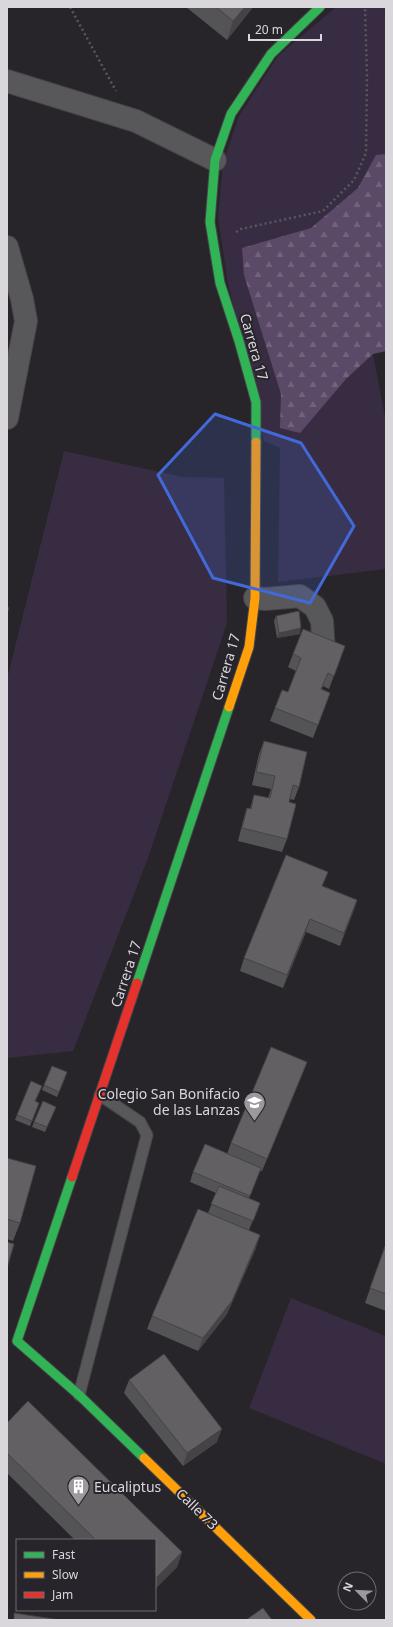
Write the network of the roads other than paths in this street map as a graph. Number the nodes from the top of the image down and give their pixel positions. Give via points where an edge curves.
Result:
1 (320, 7) edge
2 (7, 81) edge
3 (215, 160) junction
4 (7, 247) edge
5 (7, 418) edge
6 (255, 598) junction
7 (324, 652) edge
8 (100, 1096) junction
9 (12, 1340) edge
10 (79, 1395) junction
11 (311, 1620) edge

1 - 3 street, Carrera 17 via 271,54 231,114
2 - 3 street via 136,121
3 - 6 street, Carrera 17 via 210,222 220,283 256,402
4 - 5 street via 26,321
6 - 7 street via 300,596 315,608 322,621
6 - 8 street, Carrera 17 via 249,647
8 - 9 street, Carrera 17
8 - 10 lane via 140,1122 147,1136
9 - 10 street, Calle 73
10 - 11 street, Calle 73

